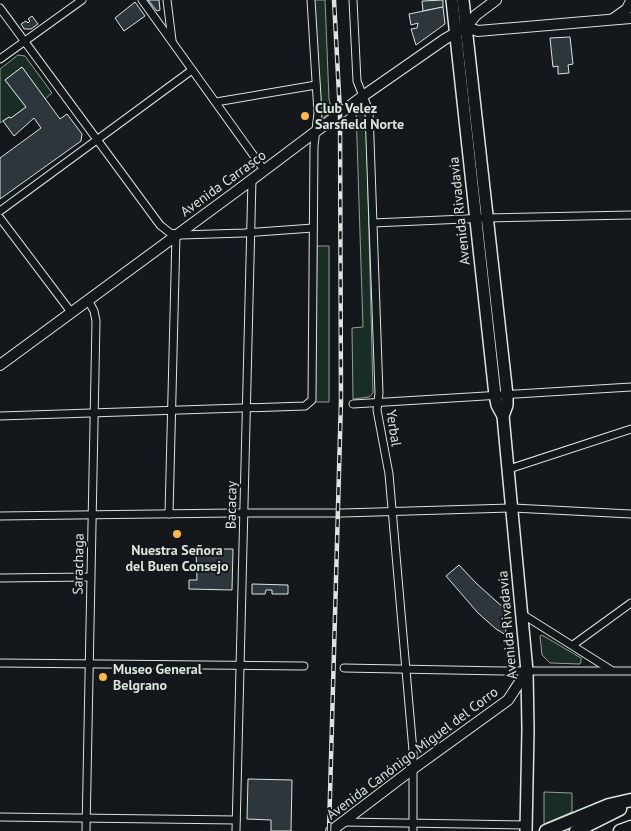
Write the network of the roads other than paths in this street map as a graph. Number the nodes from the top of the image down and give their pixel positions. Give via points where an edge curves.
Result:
1 (82, 0) edge
2 (142, 0) edge
3 (167, 0) edge
4 (311, 0) edge
5 (353, 0) edge
6 (452, 0) edge
7 (463, 0) edge
8 (496, 0) edge
9 (631, 1) edge
10 (0, 8) edge
11 (631, 18) edge
12 (610, 21) junction
13 (466, 27) junction
14 (456, 33) junction
15 (172, 40) junction
16 (25, 41) junction
17 (0, 59) edge
18 (192, 70) junction
19 (316, 85) junction
20 (363, 96) junction
21 (216, 102) junction
22 (316, 131) junction
23 (96, 140) junction
24 (264, 170) junction
25 (252, 179) junction
26 (0, 211) edge
27 (631, 215) edge
28 (0, 218) edge
29 (475, 218) junction
30 (487, 218) junction
31 (373, 223) junction
32 (313, 228) junction
33 (251, 233) junction
34 (176, 235) junction
35 (88, 300) junction
36 (71, 312) junction
37 (0, 365) edge
38 (631, 387) edge
39 (501, 395) junction
40 (378, 402) junction
41 (353, 404) dead end
42 (246, 409) junction
43 (171, 410) junction
44 (94, 413) junction
45 (0, 416) edge
46 (631, 429) edge
47 (509, 469) junction
48 (512, 508) junction
49 (392, 511) junction
50 (243, 512) junction
51 (92, 514) junction
52 (169, 514) junction
53 (631, 514) edge
54 (0, 516) edge
55 (90, 577) junction
56 (0, 578) edge
57 (631, 603) edge
58 (522, 614) junction
59 (573, 645) junction
60 (0, 663) edge
61 (89, 664) junction
62 (240, 665) junction
63 (304, 666) dead end
64 (344, 668) dead end
65 (405, 669) junction
66 (527, 671) junction
67 (612, 671) junction
68 (631, 671) edge
69 (414, 768) junction
70 (631, 800) edge
71 (631, 804) edge
72 (0, 817) edge
73 (86, 818) junction
74 (236, 820) junction
75 (343, 822) junction
76 (631, 826) edge
77 (413, 827) edge
78 (526, 828) edge
79 (86, 831) edge
80 (236, 831) edge
81 (331, 831) edge
82 (546, 831) edge
83 (576, 831) edge
84 (620, 831) edge

1 - 16 street
2 - 15 street
3 - 15 street
4 - 19 street
5 - 20 street, Yerbal via 357,81
6 - 14 main road, Avenida Rivadavia
7 - 13 main road, Avenida Rivadavia
8 - 13 main road, Avenida Carrasco
9 - 12 main road via 627,9
10 - 16 street
11 - 12 main road
12 - 13 main road via 478,31
13 - 14 main road, Avenida Carrasco
13 - 30 main road, Avenida Rivadavia
14 - 20 main road, Avenida Carrasco
14 - 29 main road, Avenida Rivadavia
15 - 18 street
16 - 17 street
16 - 23 street
18 - 21 street
18 - 23 street
19 - 21 street
19 - 22 street
20 - 22 main road, Avenida Carrasco
20 - 31 street, Yerbal via 369,111
21 - 24 street
22 - 24 main road, Avenida Carrasco
22 - 32 street
23 - 26 street
23 - 34 street via 160,225
24 - 25 main road, Avenida Carrasco
25 - 33 street, Bacacay
25 - 34 main road, Avenida Carrasco
27 - 30 street
28 - 36 street
29 - 30 street
29 - 31 street
29 - 39 main road, Avenida Rivadavia
30 - 39 main road, Avenida Rivadavia
31 - 40 street, Yerbal
32 - 33 street
32 - 42 street via 312,400 305,406
33 - 34 street
33 - 42 street, Bacacay
34 - 35 main road, Avenida Carrasco
34 - 43 street
35 - 36 main road, Avenida Carrasco
35 - 44 street, Sarachaga via 96,321
36 - 37 main road, Avenida Carrasco
38 - 39 street
39 - 40 street
39 - 47 main road, Avenida Rivadavia via 507,405 503,416
40 - 41 street
40 - 49 street, Yerbal
42 - 43 street
42 - 50 street, Bacacay
43 - 44 street
43 - 52 street
44 - 45 street
44 - 51 street, Sarachaga
46 - 47 street
47 - 48 main road, Avenida Rivadavia
48 - 49 street
48 - 53 street
48 - 58 main road, Avenida Rivadavia
49 - 50 street
49 - 65 street, Yerbal
50 - 52 street
50 - 62 street, Bacacay
51 - 52 street
51 - 54 street
51 - 55 street, Sarachaga
55 - 56 street
55 - 61 street, Sarachaga
57 - 59 street
58 - 59 street
58 - 66 main road, Avenida Rivadavia
59 - 67 street
60 - 61 street
61 - 62 street
61 - 73 street, Sarachaga
62 - 63 street
62 - 74 street, Bacacay
64 - 65 street
65 - 66 street
65 - 69 street, Yerbal
66 - 67 street
66 - 69 main road, Avenida Canónigo Miguel del Corro via 508,700
66 - 78 main road, Avenida Rivadavia
67 - 68 street
69 - 75 main road, Avenida Canónigo Miguel del Corro
69 - 77 street, Yerbal
70 - 82 highway via 609,805
71 - 83 highway
72 - 73 street
73 - 74 street
73 - 79 street, Sarachaga
74 - 80 street, Bacacay
75 - 77 street
75 - 81 main road, Avenida Canónigo Miguel del Corro
76 - 84 highway
77 - 78 street

